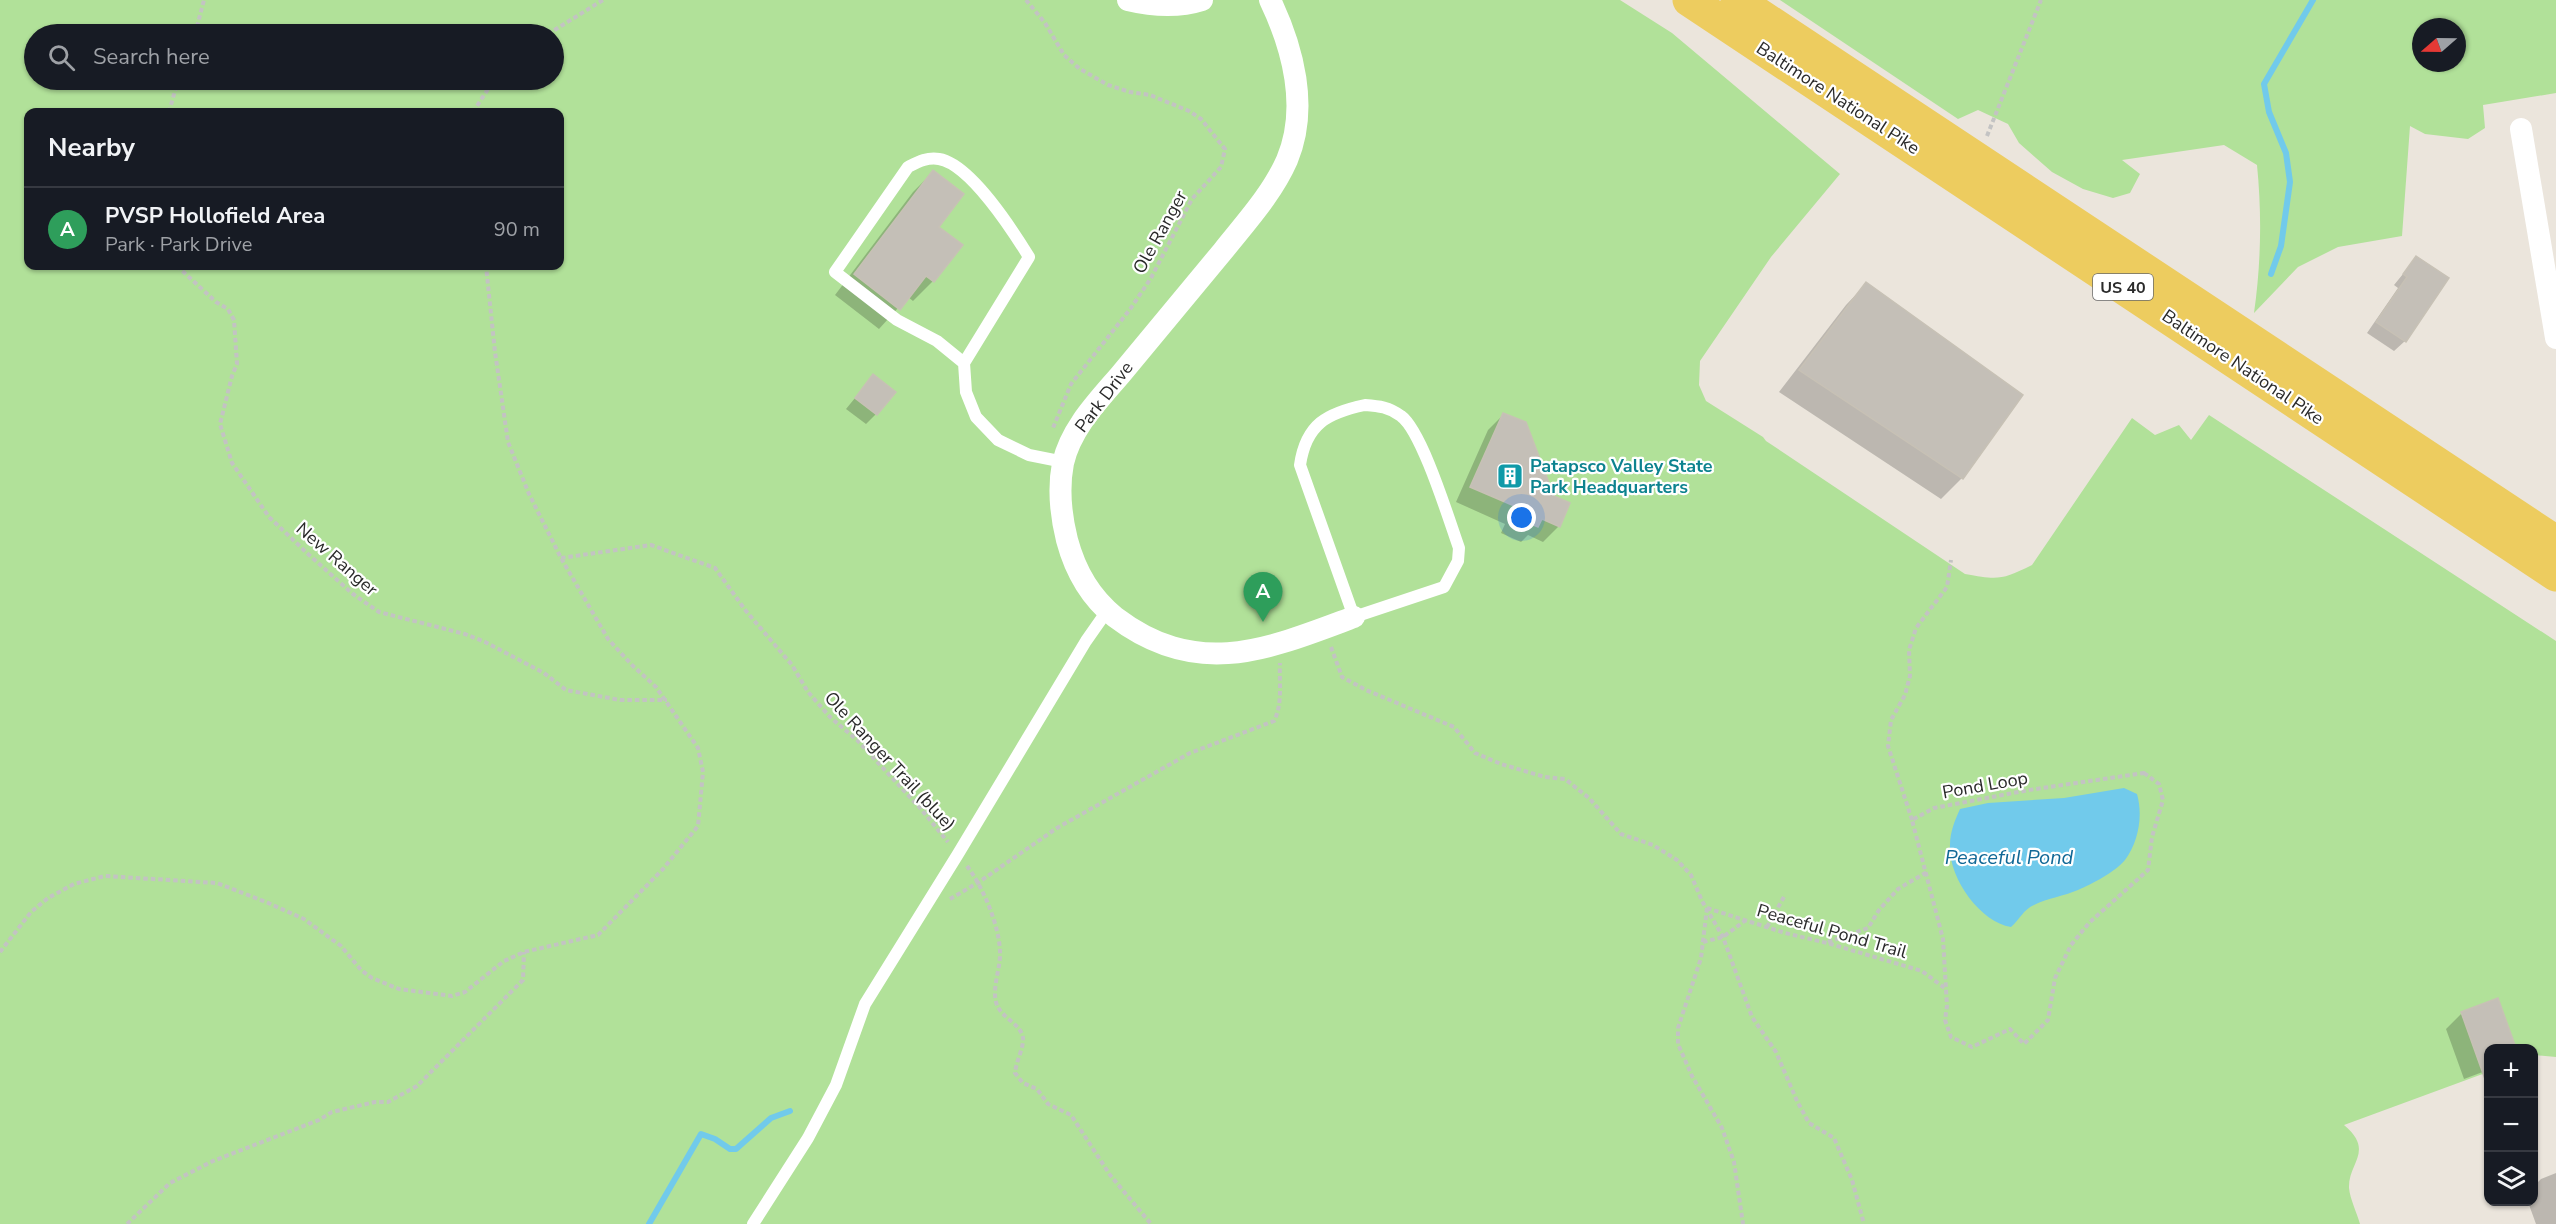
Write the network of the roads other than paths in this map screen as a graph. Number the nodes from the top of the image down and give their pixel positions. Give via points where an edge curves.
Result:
1 (1128, 0) edge
2 (1202, 0) edge
3 (1270, 0) edge
4 (1689, 0) edge
5 (1737, 0) edge
6 (2521, 129) dead end
7 (2556, 338) edge
8 (964, 363) junction
9 (1057, 460) junction
10 (2556, 542) edge
11 (2556, 575) edge
12 (1107, 611) junction
13 (1354, 617) junction
14 (753, 1224) edge

1 - 2 street via 1171,6
3 - 9 street, Park Drive via 1282,26 1297,92 1296,124 1288,158 1262,202 1084,419
4 - 11 main road, Baltimore National Pike / US 40
5 - 10 main road, Baltimore National Pike / US 40
6 - 7 street
8 - 8 lane via 1029,257 1005,219 968,176 940,159 922,160 908,167 835,272 897,320 937,341
8 - 9 lane via 966,392 976,417 998,440 1029,455
9 - 12 street, Park Drive via 1070,549 1084,582
12 - 13 street, Park Drive via 1175,649 1225,655 1281,644
12 - 14 lane via 865,1004 836,1085 808,1138
13 - 13 lane, Park Drive via 1444,587 1458,561 1460,548 1416,434 1402,416 1384,406 1365,405 1324,419 1310,432 1302,449 1300,465

